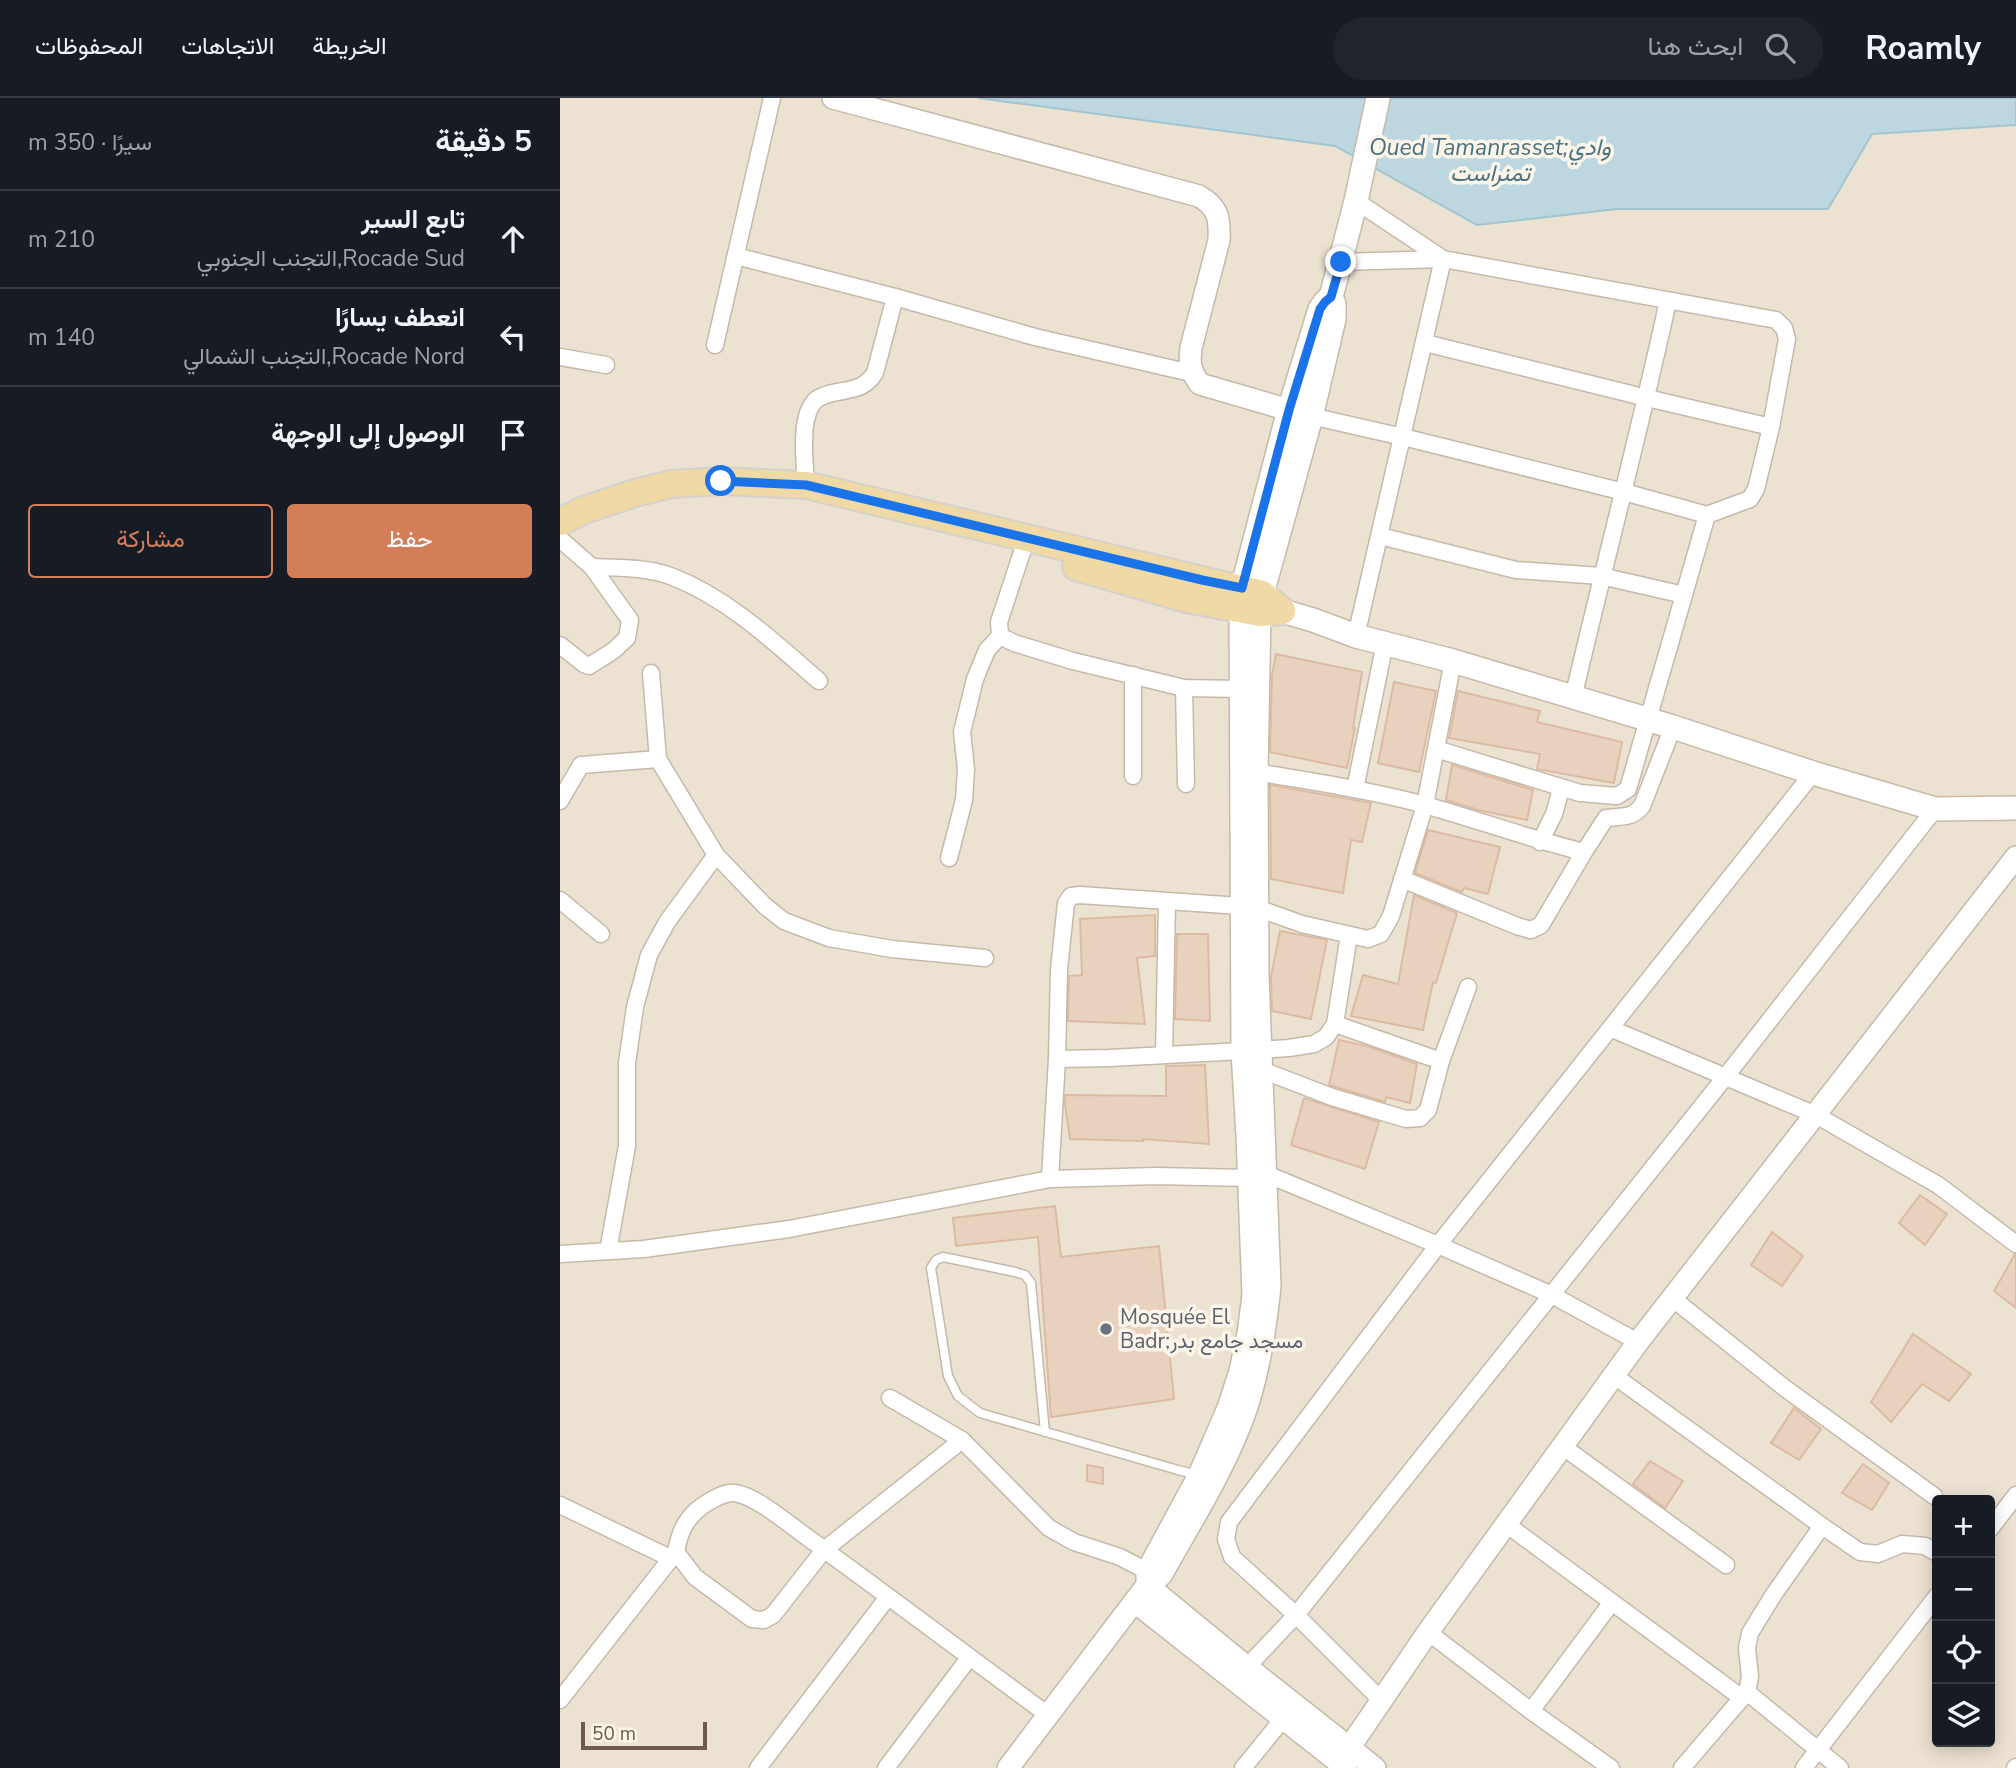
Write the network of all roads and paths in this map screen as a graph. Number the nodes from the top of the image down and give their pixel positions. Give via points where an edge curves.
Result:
1 (772, 98) edge
2 (833, 98) edge
3 (1378, 98) edge
4 (1356, 201) junction
5 (736, 256) junction
6 (1443, 259) junction
7 (1341, 262) junction
8 (895, 297) junction
9 (1668, 301) junction
10 (1425, 343) junction
11 (715, 345) dead end
12 (560, 357) edge
13 (606, 365) dead end
14 (1191, 373) junction
15 (1647, 398) junction
16 (1300, 413) junction
17 (1771, 427) junction
18 (1403, 437) junction
19 (806, 485) junction
20 (1624, 492) junction
21 (572, 509) edge
22 (627, 512) junction
23 (1707, 515) junction
24 (560, 522) edge
25 (1380, 536) junction
26 (560, 539) edge
27 (1024, 545) junction
28 (592, 567) junction
29 (1601, 576) junction
30 (1684, 596) junction
31 (1257, 602) junction
32 (1000, 636) junction
33 (1356, 636) junction
34 (1385, 643) junction
35 (560, 645) edge
36 (1454, 661) junction
37 (651, 673) dead end
38 (1133, 675) junction
39 (819, 681) dead end
40 (1184, 688) junction
41 (1241, 689) junction
42 (1573, 698) junction
43 (1648, 721) junction
44 (1673, 727) junction
45 (1436, 749) junction
46 (658, 759) junction
47 (1257, 772) junction
48 (1812, 773) junction
49 (1133, 776) dead end
50 (1186, 784) dead end
51 (1355, 789) junction
52 (1560, 789) junction
53 (560, 801) edge
54 (1425, 805) junction
55 (2016, 808) edge
56 (1935, 809) junction
57 (1540, 842) junction
58 (1584, 852) junction
59 (716, 855) junction
60 (2016, 857) edge
61 (949, 858) dead end
62 (1402, 879) junction
63 (560, 900) edge
64 (1167, 902) junction
65 (1248, 907) junction
66 (601, 934) dead end
67 (1349, 934) junction
68 (985, 958) dead end
69 (1468, 987) dead end
70 (1335, 1024) junction
71 (1612, 1028) junction
72 (1164, 1055) junction
73 (1255, 1057) junction
74 (1057, 1059) junction
75 (1441, 1061) junction
76 (1726, 1076) junction
77 (1816, 1115) junction
78 (1257, 1176) junction
79 (1050, 1179) junction
80 (2016, 1244) edge
81 (1438, 1245) junction
82 (608, 1251) junction
83 (561, 1257) edge
84 (1552, 1295) junction
85 (1672, 1298) junction
86 (1637, 1342) junction
87 (1613, 1376) junction
88 (890, 1398) dead end
89 (1045, 1432) junction
90 (962, 1440) junction
91 (1562, 1446) junction
92 (1206, 1479) junction
93 (1933, 1495) edge
94 (2016, 1495) edge
95 (560, 1504) edge
96 (1995, 1522) edge
97 (1506, 1524) junction
98 (1822, 1526) junction
99 (824, 1550) junction
100 (1932, 1550) edge
101 (673, 1555) junction
102 (1726, 1565) dead end
103 (1143, 1586) junction
104 (888, 1597) junction
105 (1612, 1602) junction
106 (1932, 1603) edge
107 (1296, 1615) junction
108 (1428, 1632) junction
109 (969, 1658) junction
110 (1247, 1667) junction
111 (1745, 1695) junction
112 (560, 1700) edge
113 (1381, 1700) junction
114 (1531, 1711) junction
115 (1048, 1715) junction
116 (1283, 1719) junction
117 (1819, 1751) junction
118 (1342, 1762) edge
119 (758, 1768) edge
120 (886, 1768) edge
121 (1008, 1768) edge
122 (1243, 1768) edge
123 (1375, 1768) edge
124 (1611, 1768) edge
125 (1682, 1768) edge
126 (1804, 1768) edge
127 (1840, 1768) edge

1 - 5 street
2 - 14 street via 1199,196 1212,204 1220,223 1219,240 1191,348
3 - 4 main road
4 - 6 street
4 - 7 main road
5 - 8 street
5 - 11 street
6 - 7 street
6 - 9 street
6 - 10 street
7 - 16 main road via 1331,297 1320,309
8 - 14 street via 1035,337
8 - 19 street via 868,384 817,399 807,413
9 - 15 street
9 - 17 street via 1776,320 1784,328 1787,339
10 - 15 street
10 - 18 street
12 - 13 street
14 - 16 street via 1200,384
15 - 17 street
15 - 20 street
16 - 18 street
16 - 31 main road
17 - 23 street via 1756,489 1749,499
18 - 20 street
18 - 25 street
19 - 21 main road via 721,481 672,485
19 - 27 main road
20 - 23 street
20 - 29 street
21 - 22 street
21 - 24 main road
22 - 26 main road
22 - 27 main road via 711,496 771,498
23 - 30 street
25 - 29 street via 1516,570
25 - 33 street
26 - 28 street
27 - 31 main road via 1202,580
27 - 32 street via 999,622
28 - 35 street via 630,620 627,638 589,666
28 - 39 street via 637,569 681,581 760,630
29 - 30 street
29 - 42 street
30 - 43 street
31 - 33 main road
31 - 41 street
31 - 47 street
32 - 38 street via 1073,662
32 - 61 street via 987,650 975,679 962,733 964,800
33 - 34 main road
34 - 36 main road
34 - 51 street
36 - 42 main road
36 - 45 street
37 - 46 street
38 - 40 street
38 - 49 street
40 - 41 street
40 - 50 street
41 - 65 street
42 - 43 main road
43 - 44 main road
43 - 52 street via 1628,789 1616,796
44 - 48 main road
44 - 58 street via 1642,806 1629,817 1606,818
45 - 52 street
45 - 54 street
46 - 53 street via 581,765
46 - 59 street
47 - 51 street
47 - 65 street
48 - 56 main road
48 - 71 street
51 - 54 street
52 - 57 street
54 - 57 street
54 - 62 street
55 - 56 main road
56 - 76 street
57 - 58 street
58 - 62 street via 1541,925 1531,930
59 - 68 street via 784,921 829,938
59 - 82 street via 649,955 628,1053 627,1146
60 - 77 street
62 - 67 street via 1381,934 1368,939
63 - 66 street
64 - 65 street
64 - 72 street
64 - 74 street via 1080,895 1071,896 1066,903
65 - 67 street
65 - 73 street
67 - 70 street
69 - 75 street
70 - 73 street via 1314,1044
70 - 75 street
71 - 76 street
71 - 81 street
72 - 73 street
72 - 74 street
73 - 75 street via 1332,1097 1406,1119 1420,1118 1428,1110
73 - 78 street
74 - 79 street
76 - 77 street
76 - 84 street
77 - 80 street via 1938,1185
77 - 85 street
78 - 79 street
78 - 81 street
78 - 92 street via 1248,1334
79 - 82 street via 789,1229
81 - 84 street
81 - 107 street via 1230,1522 1226,1539 1231,1557
82 - 83 street
84 - 86 street
84 - 107 street
85 - 86 street
85 - 93 street via 1786,1390
86 - 87 street
87 - 91 street
87 - 98 street
88 - 90 street
89 - 89 lane via 1031,1283 1026,1275 943,1257 936,1260 931,1268 948,1376 958,1396 980,1413
89 - 92 lane
90 - 99 street
90 - 103 street via 1049,1528 1120,1558
91 - 97 street
91 - 102 street
92 - 103 street via 1162,1574
94 - 96 street
95 - 101 street
97 - 105 street
97 - 108 street
98 - 100 street via 1860,1552 1878,1554 1902,1544
98 - 111 street via 1749,1633 1750,1677
99 - 101 street via 750,1496 733,1493 722,1494 688,1518
99 - 101 street via 773,1615 758,1621 695,1577
99 - 104 street
101 - 112 street
103 - 110 street
103 - 115 street
103 - 116 street
104 - 109 street
104 - 119 street
105 - 111 street
105 - 114 street
106 - 117 street
107 - 110 street
107 - 113 street
108 - 113 street
108 - 114 street
109 - 115 street
109 - 120 street
110 - 118 street
111 - 117 street
111 - 125 street
113 - 118 street
114 - 124 street
115 - 121 street
116 - 118 street
116 - 122 street
117 - 126 street
117 - 127 street
118 - 123 street

